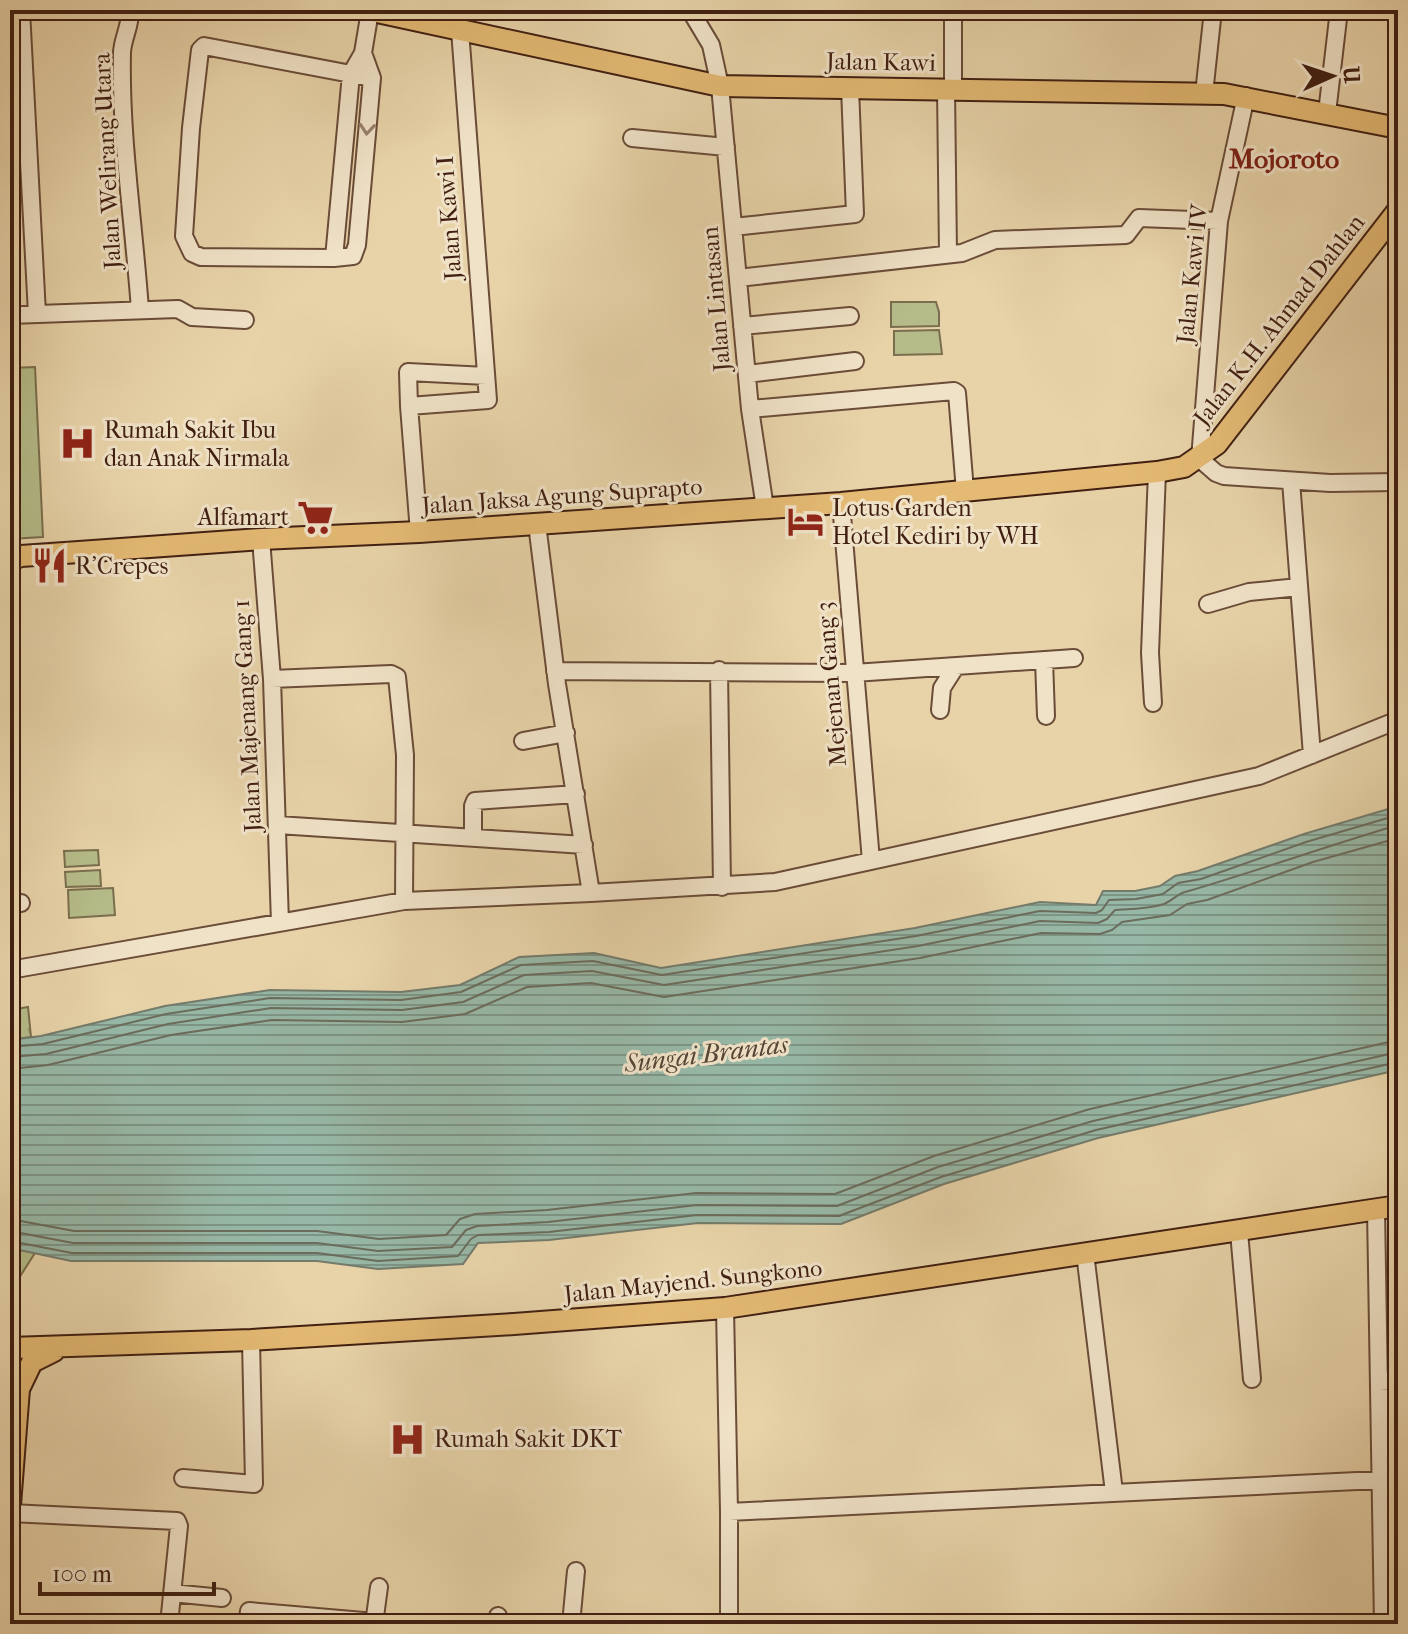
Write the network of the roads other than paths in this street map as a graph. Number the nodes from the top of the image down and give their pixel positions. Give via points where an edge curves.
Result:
1 (21, 10) edge
2 (130, 10) edge
3 (369, 10) edge
4 (690, 10) edge
5 (1213, 10) edge
6 (1339, 10) edge
7 (953, 12) edge
8 (443, 22) edge
9 (363, 53) junction
10 (351, 74) junction
11 (372, 78) junction
12 (720, 86) junction
13 (850, 88) junction
14 (949, 89) junction
15 (1204, 94) junction
16 (1246, 96) junction
17 (1327, 113) junction
18 (18, 124) edge
19 (1398, 128) edge
20 (632, 138) dead end
21 (726, 147) junction
22 (1396, 214) edge
23 (1219, 221) junction
24 (733, 227) junction
25 (948, 254) junction
26 (334, 258) junction
27 (738, 278) junction
28 (140, 310) junction
29 (37, 314) junction
30 (10, 315) edge
31 (850, 316) dead end
32 (245, 320) dead end
33 (742, 326) junction
34 (855, 361) dead end
35 (747, 374) junction
36 (486, 376) junction
37 (409, 406) junction
38 (750, 409) junction
39 (1200, 459) junction
40 (1157, 472) junction
41 (1105, 477) joint
42 (1291, 481) junction
43 (1398, 482) edge
44 (965, 491) junction
45 (841, 503) junction
46 (765, 508) junction
47 (537, 524) junction
48 (419, 532) junction
49 (261, 539) junction
50 (14, 556) edge
51 (1299, 587) junction
52 (1208, 604) dead end
53 (1074, 658) dead end
54 (1044, 660) junction
55 (956, 666) junction
56 (719, 670) junction
57 (555, 671) junction
58 (854, 673) junction
59 (272, 679) junction
60 (1153, 703) dead end
61 (940, 710) dead end
62 (1046, 716) dead end
63 (1398, 720) edge
64 (566, 733) junction
65 (523, 741) dead end
66 (1312, 755) junction
67 (576, 794) junction
68 (278, 825) junction
69 (405, 834) junction
70 (473, 838) junction
71 (584, 845) junction
72 (871, 861) junction
73 (722, 887) junction
74 (591, 893) junction
75 (404, 901) junction
76 (279, 917) junction
77 (10, 970) edge
78 (1398, 1206) edge
79 (1376, 1210) junction
80 (1239, 1232) junction
81 (1085, 1253) junction
82 (725, 1308) junction
83 (251, 1340) junction
84 (10, 1348) edge
85 (63, 1348) junction
86 (10, 1369) edge
87 (1252, 1379) dead end
88 (1398, 1381) edge
89 (1379, 1382) junction
90 (19, 1389) junction
91 (183, 1478) dead end
92 (1398, 1479) edge
93 (1380, 1480) junction
94 (1114, 1492) junction
95 (10, 1505) edge
96 (729, 1512) junction
97 (10, 1513) edge
98 (1390, 1534) edge
99 (576, 1571) dead end
100 (379, 1587) dead end
101 (172, 1593) junction
102 (222, 1598) dead end
103 (374, 1623) edge
104 (169, 1624) edge
105 (247, 1624) edge
106 (571, 1624) edge
107 (729, 1624) edge
108 (1383, 1624) edge

1 - 18 street
2 - 28 street, Jalan Welirang Utara via 122,50 124,111
3 - 8 main road, Jalan Kawi
3 - 9 street
4 - 12 street, Jalan Lintasan via 711,45
5 - 15 street
6 - 17 street
7 - 14 street
8 - 12 main road, Jalan Kawi
8 - 36 street, Jalan Kawi I
9 - 10 street
9 - 11 street
10 - 11 street
10 - 26 street
10 - 26 street via 204,46 191,128 184,236 192,253
11 -> 26 street via 357,245 353,256
12 - 13 main road, Jalan Kawi
12 - 21 street, Jalan Lintasan
13 - 14 main road, Jalan Kawi
13 - 24 street via 855,214
14 - 15 main road, Jalan Kawi
14 - 25 street
15 - 16 main road, Jalan Kawi
16 - 17 main road, Jalan Kawi
16 - 23 street, Jalan Kawi IV
17 - 19 main road, Jalan Kawi
18 - 29 street
20 - 21 street
21 - 24 street, Jalan Lintasan
22 - 39 main road, Jalan K.H. Ahmad Dahlan
23 - 25 street via 1139,218 1126,235 995,240
23 - 39 street, Jalan Kawi IV
24 - 27 street, Jalan Lintasan
25 - 27 street
27 - 33 street, Jalan Lintasan
28 - 29 street
28 - 32 street via 178,309 192,317
29 - 30 street
31 - 33 street
33 - 35 street, Jalan Lintasan
34 - 35 street
35 - 38 street, Jalan Lintasan
36 - 37 street, Jalan Kawi I via 487,401
36 - 37 street via 408,372
37 - 48 street
38 - 44 street via 954,391
38 - 46 street, Jalan Lintasan
39 - 40 main road, Jalan K.H. Ahmad Dahlan
39 - 42 street via 1224,476
40 - 41 main road, Jalan K.H. Ahmad Dahlan
40 - 60 street
41 - 44 main road, Jalan Jaksa Agung Suprapto
42 - 43 street
42 - 51 street
44 - 45 main road, Jalan Jaksa Agung Suprapto
45 - 46 main road, Jalan Jaksa Agung Suprapto
45 - 58 street, Mejenan Gang 3
46 - 47 main road, Jalan Jaksa Agung Suprapto
47 - 48 main road, Jalan Jaksa Agung Suprapto
47 - 57 street
48 - 49 main road, Jalan Jaksa Agung Suprapto
49 - 50 main road, Jalan Jaksa Agung Suprapto
49 - 59 street, Jalan Majenang Gang 1
51 - 52 street via 1249,592
51 - 66 street
53 - 54 street
54 - 55 street
54 - 62 street
55 - 58 street
55 - 61 street via 942,688
56 - 57 street
56 - 58 street
56 - 73 street
57 - 64 street
58 - 72 street, Mejenan Gang 3
59 - 68 street, Jalan Majenang Gang 1
59 - 69 street via 397,677 405,755
63 - 66 street
64 - 65 street
64 - 67 street
66 - 72 street via 1259,776
67 - 70 street via 475,801
67 - 71 street
68 - 69 street
68 - 76 street, Jalan Majenang Gang 1
69 - 70 street
69 - 75 street
70 - 71 street
71 - 74 street
72 - 73 street via 775,882
73 - 74 street
74 - 75 street
75 - 76 street
76 - 77 street
78 - 79 main road, Jalan Mayjend. Sungkono
79 - 80 main road, Jalan Mayjend. Sungkono
79 - 89 street
80 - 81 main road, Jalan Mayjend. Sungkono
80 - 87 street
81 - 82 main road, Jalan Mayjend. Sungkono
81 - 94 street
82 - 83 main road, Jalan Mayjend. Sungkono
82 - 96 street
83 - 85 main road, Jalan Mayjend. Sungkono
83 - 91 street via 254,1484
84 - 85 main road, Jalan Mayjend. Sungkono
85 - 90 main road via 32,1362
86 - 90 main road
88 - 89 street
89 - 93 street
90 - 95 main road
92 - 93 street
93 - 94 street
93 - 98 street
94 - 96 street
96 - 107 street
97 - 101 street via 175,1520 179,1526
98 - 108 street
99 - 106 street
100 - 103 street
101 - 102 street
101 - 104 street
103 - 105 street via 249,1611

